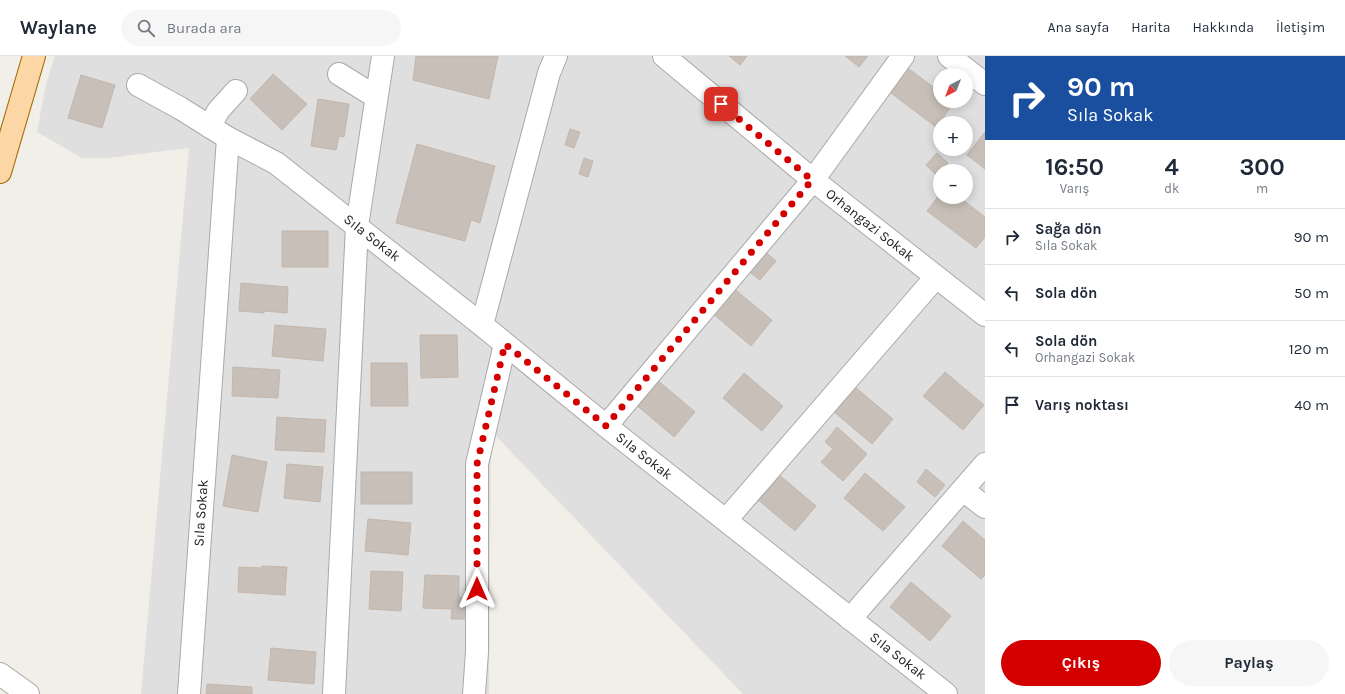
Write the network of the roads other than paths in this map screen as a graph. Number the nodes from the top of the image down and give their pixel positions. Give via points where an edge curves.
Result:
1 (34, 56) edge
2 (383, 56) edge
3 (556, 56) edge
4 (664, 56) edge
5 (903, 56) edge
6 (949, 56) edge
7 (339, 74) dead end
8 (985, 84) edge
9 (138, 85) dead end
10 (236, 91) dead end
11 (376, 97) junction
12 (219, 132) junction
13 (0, 172) edge
14 (812, 180) junction
15 (357, 226) junction
16 (936, 277) junction
17 (985, 315) edge
18 (482, 324) junction
19 (505, 344) junction
20 (606, 426) junction
21 (985, 464) edge
22 (963, 490) junction
23 (985, 507) edge
24 (726, 520) junction
25 (850, 619) junction
26 (0, 674) edge
27 (28, 694) edge
28 (189, 694) edge
29 (334, 694) edge
30 (474, 694) edge
31 (946, 694) edge

1 - 13 main road
2 - 11 street
3 - 18 street via 549,73
4 - 14 street, Orhangazi Sokak
5 - 14 street
6 - 8 street
7 - 11 street
9 - 12 street
10 - 12 street via 218,111
11 - 15 street
12 - 15 street, Sıla Sokak via 276,163
12 - 28 street, Sıla Sokak
14 - 16 street, Orhangazi Sokak
14 - 20 street
15 - 18 street, Sıla Sokak
15 - 29 street
16 - 17 street, Orhangazi Sokak
16 - 24 street
18 - 19 street, Sıla Sokak
19 - 20 street, Sıla Sokak
19 - 30 street via 477,464 477,652
20 - 24 street, Sıla Sokak
21 - 22 street
22 - 23 street
22 - 25 street
24 - 25 street, Sıla Sokak
25 - 31 street, Sıla Sokak
26 - 27 street

